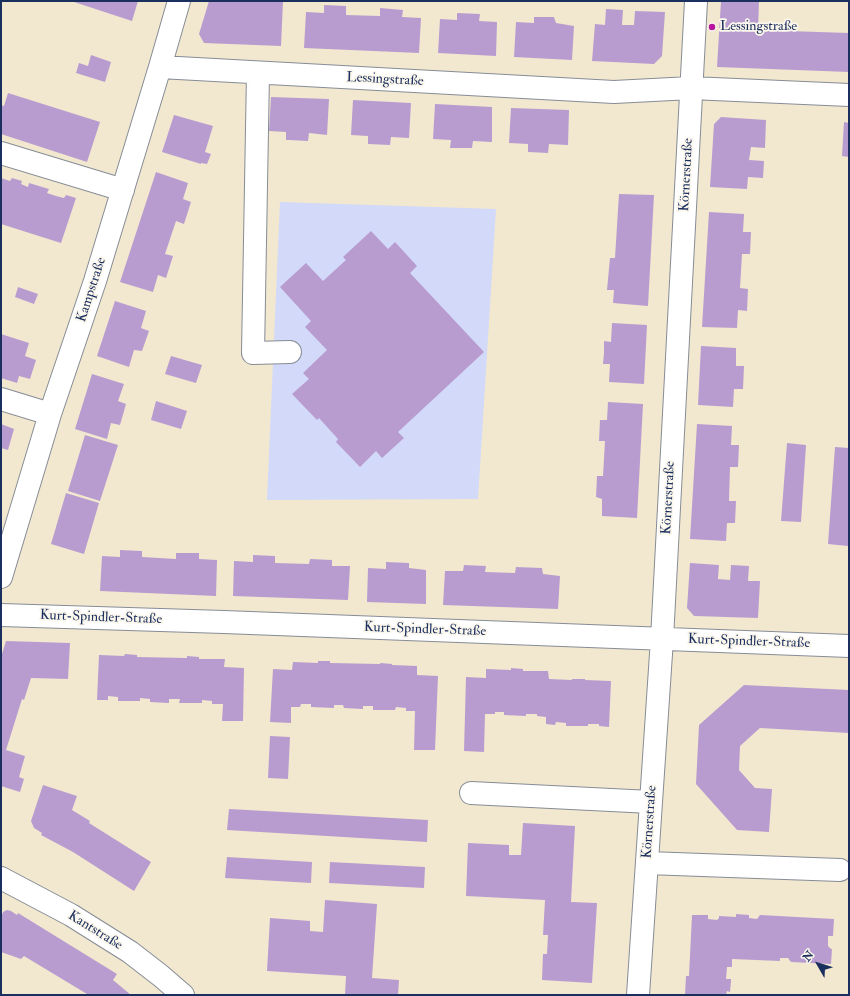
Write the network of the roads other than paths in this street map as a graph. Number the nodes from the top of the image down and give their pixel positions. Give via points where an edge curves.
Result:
1 (179, 1) edge
2 (696, 1) edge
3 (160, 67) junction
4 (258, 73) junction
5 (691, 88) junction
6 (849, 95) edge
7 (1, 153) edge
8 (123, 190) junction
9 (290, 352) dead end
10 (1, 399) edge
11 (50, 414) junction
12 (1, 577) edge
13 (1, 614) edge
14 (662, 639) junction
15 (849, 646) edge
16 (471, 793) dead end
17 (651, 802) junction
18 (647, 863) junction
19 (840, 870) dead end
20 (1, 878) edge
21 (183, 995) edge
22 (638, 995) edge

1 - 3 street, Kampstraße
2 - 5 street, Körnerstraße
3 - 4 street, Lessingstraße
3 - 8 street, Kampstraße
4 - 5 street, Lessingstraße via 614,92
4 - 9 street via 253,353
5 - 6 street, Lessingstraße
5 - 14 street, Körnerstraße
7 - 8 street
8 - 11 street, Kampstraße
10 - 11 street
11 - 12 street, Kampstraße
13 - 14 street, Kurt-Spindler-Straße
14 - 15 street, Kurt-Spindler-Straße
14 - 17 street, Körnerstraße
16 - 17 street
17 - 18 street, Körnerstraße
18 - 19 street
18 - 22 street, Körnerstraße
20 - 21 street, Kantstraße via 71,915 130,952

